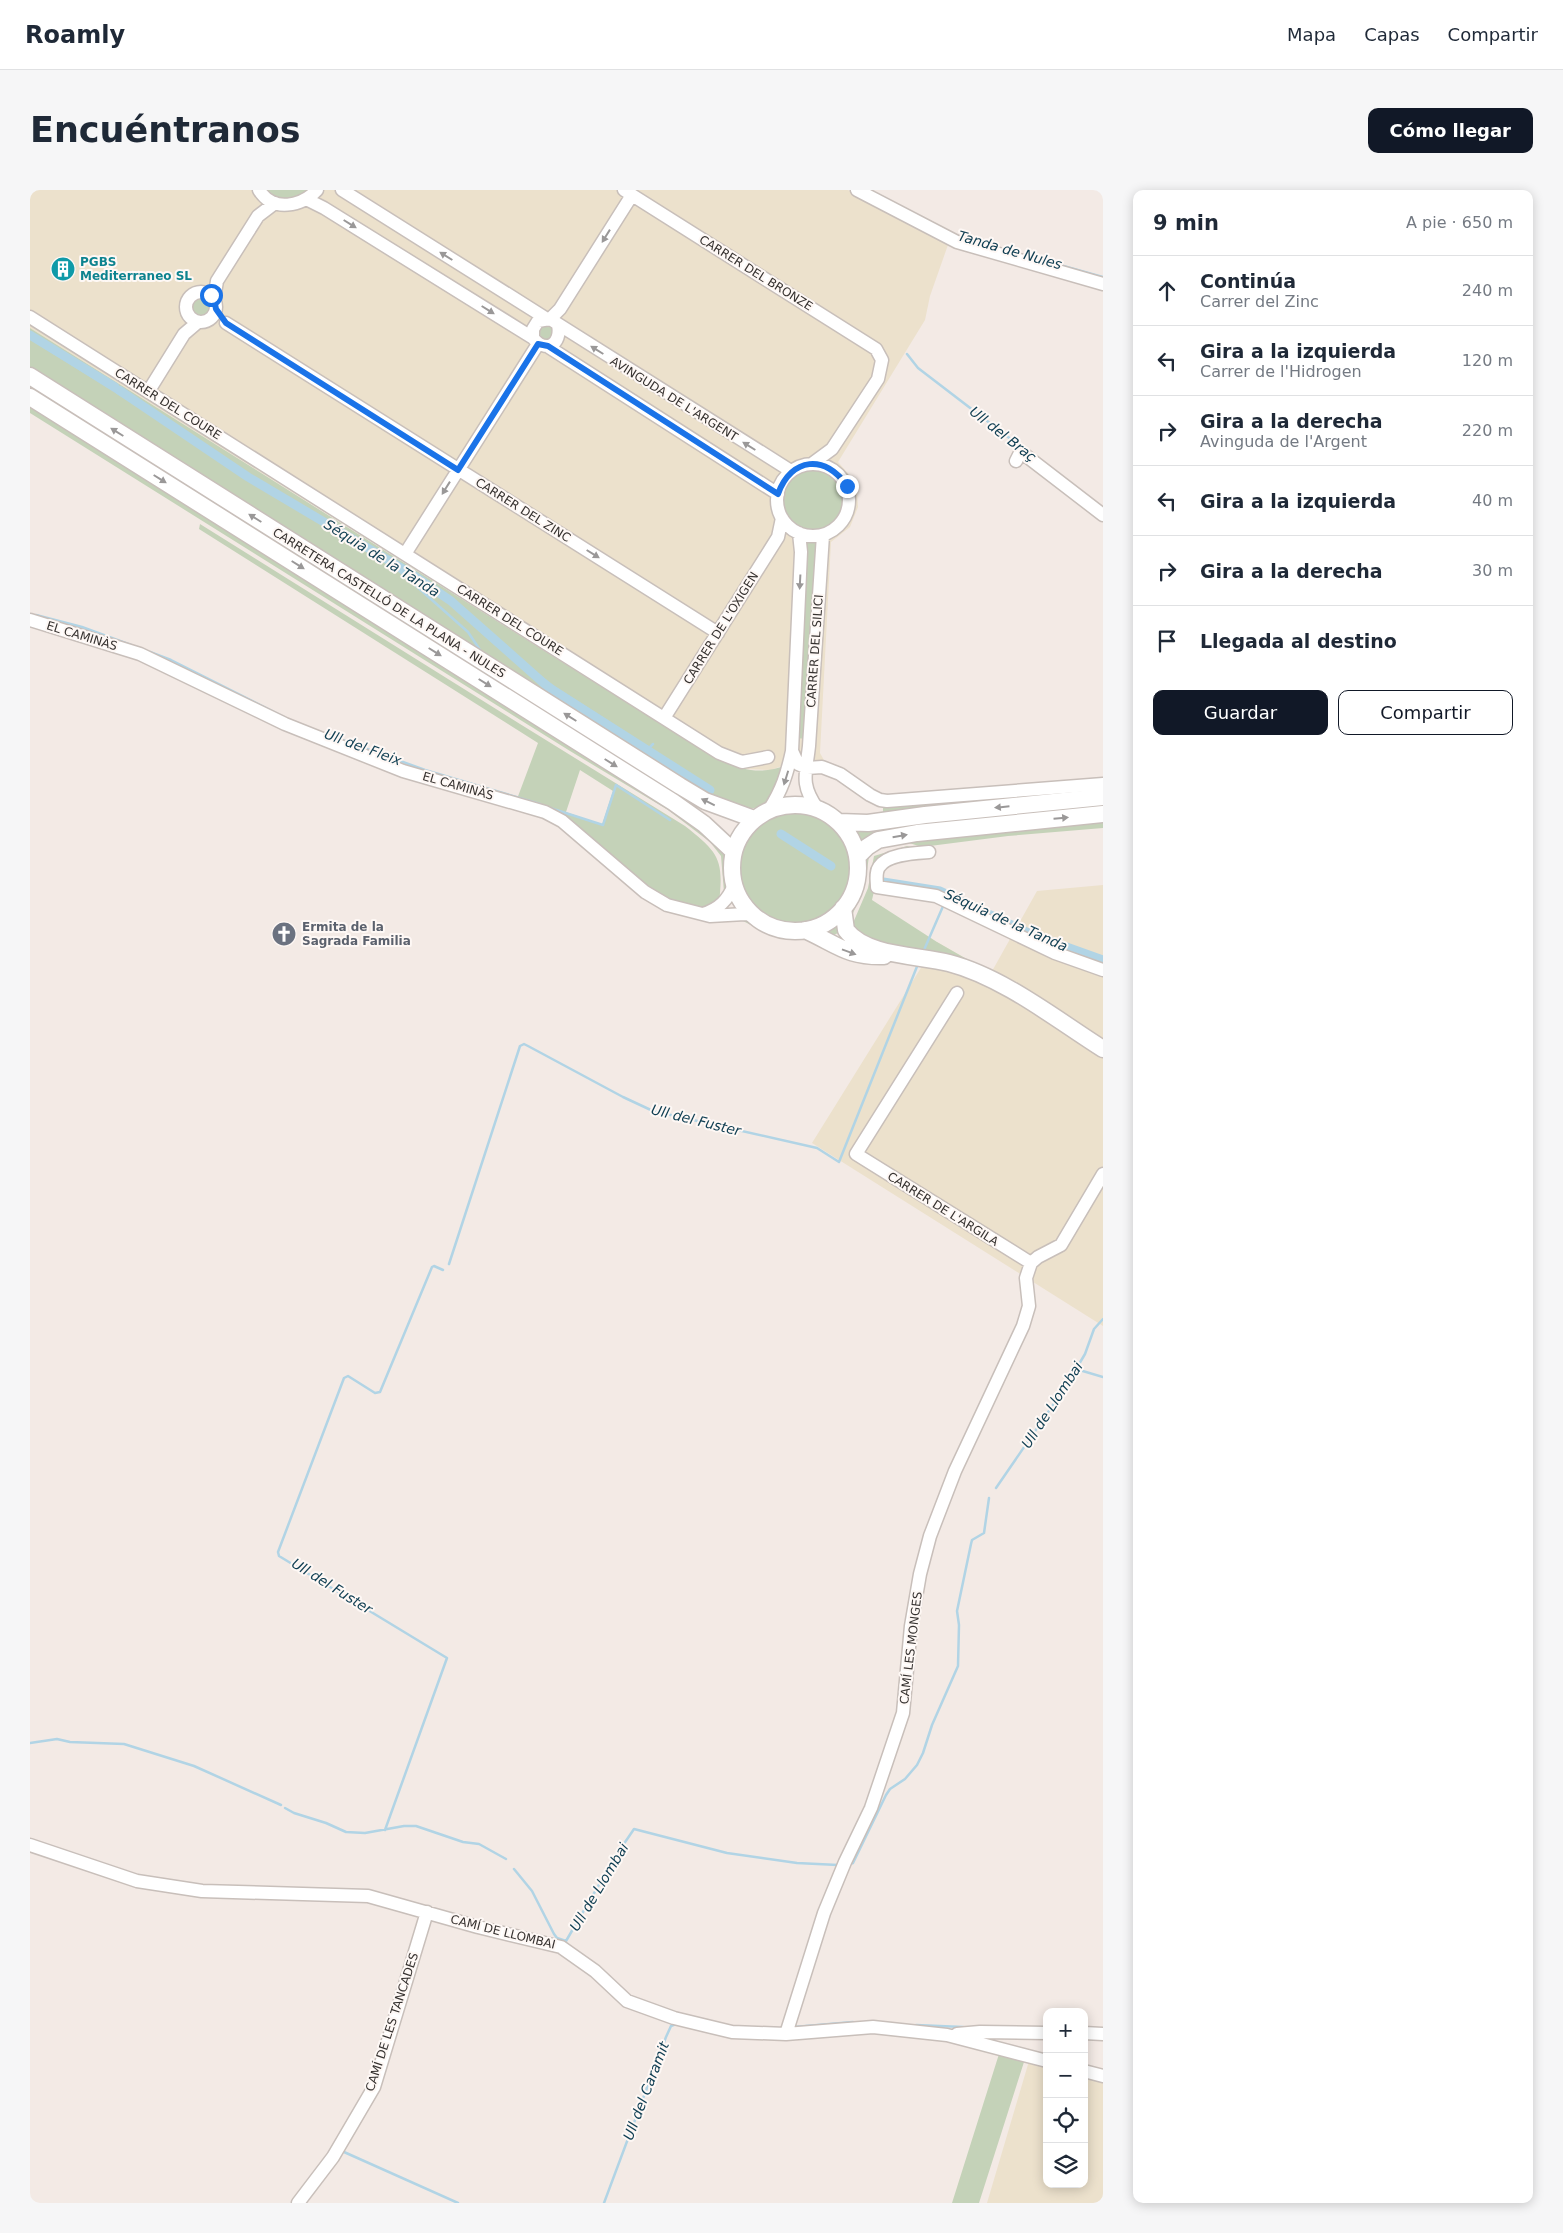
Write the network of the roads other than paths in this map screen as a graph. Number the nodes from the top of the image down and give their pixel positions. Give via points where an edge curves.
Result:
1 (317, 190) edge
2 (342, 190) edge
3 (857, 190) edge
4 (261, 192) edge
5 (628, 192) edge
6 (308, 200) junction
7 (275, 203) junction
8 (258, 216) junction
9 (217, 281) junction
10 (1103, 284) edge
11 (202, 292) junction
12 (206, 313) junction
13 (30, 317) edge
14 (552, 321) junction
15 (540, 343) junction
16 (30, 376) edge
17 (148, 392) junction
18 (30, 397) edge
19 (832, 448) junction
20 (1016, 461) dead end
21 (813, 463) junction
22 (832, 468) junction
23 (458, 470) junction
24 (791, 471) junction
25 (778, 494) junction
26 (1103, 516) edge
27 (782, 518) junction
28 (796, 532) junction
29 (823, 535) junction
30 (778, 538) junction
31 (405, 554) junction
32 (30, 620) edge
33 (718, 633) junction
34 (664, 718) junction
35 (809, 746) junction
36 (792, 751) junction
37 (768, 757) dead end
38 (822, 767) junction
39 (807, 768) junction
40 (1103, 784) edge
41 (1103, 797) edge
42 (816, 808) junction
43 (769, 810) junction
44 (1103, 814) edge
45 (754, 819) junction
46 (839, 822) junction
47 (733, 851) junction
48 (929, 852) dead end
49 (858, 857) junction
50 (734, 885) junction
51 (843, 908) junction
52 (700, 914) junction
53 (753, 915) junction
54 (805, 930) junction
55 (900, 955) junction
56 (1103, 970) edge
57 (957, 993) dead end
58 (1103, 1049) edge
59 (1103, 1174) edge
60 (1030, 1263) junction
61 (30, 1845) edge
62 (427, 1912) junction
63 (1043, 2033) edge
64 (786, 2034) junction
65 (1088, 2034) edge
66 (1103, 2034) edge
67 (947, 2035) junction
68 (1043, 2060) edge
69 (1088, 2072) edge
70 (1103, 2076) edge
71 (298, 2203) edge

1 - 6 street
14 -> 2 street, AVINGUDA DE L'ARGENT
3 - 10 street via 957,242
4 - 7 street
4 - 8 street
5 -> 14 street
5 - 19 street, CARRER DEL BRONZE via 876,349 882,360 878,379
6 - 7 street via 292,205
6 -> 15 street, AVINGUDA DE L'ARGENT
7 - 8 street
8 - 9 street
9 - 11 street
9 - 12 street
11 - 12 street, CARRER DEL ZINC
11 - 12 street via 189,297 186,306
12 - 17 street via 184,334
12 - 23 street, CARRER DEL ZINC
13 - 17 street, CARRER DEL COURE
14 - 15 street via 538,321 533,329
14 - 15 street via 560,334 556,342
24 -> 14 street, AVINGUDA DE L'ARGENT
15 - 23 street
15 - 25 street, AVINGUDA DE L'ARGENT
45 -> 16 main road, CARRETERA CASTELLÓ DE LA PLANA - NULES via 706,801 680,786
17 - 31 street, CARRER DEL COURE
18 -> 47 main road, CARRETERA CASTELLÓ DE LA PLANA - NULES via 673,802 704,824
19 - 21 street
19 - 22 street
20 - 26 street via 1020,455 1025,455
21 - 22 street
21 - 24 street
22 - 29 street via 847,486 850,498 843,522
23 -> 31 street
23 -> 33 street, CARRER DEL ZINC
24 - 25 street
25 - 27 street
27 - 28 street
27 - 30 street, CARRER DE L'OXIGEN
28 - 29 street
28 - 30 street, CARRER DE L'OXIGEN
28 -> 36 street, CARRER DEL SILICI via 802,552
29 - 35 street, CARRER DEL SILICI
30 - 33 street, CARRER DE L'OXIGEN
31 - 34 street, CARRER DEL COURE
32 - 52 street, EL CAMINÀS via 140,654 285,724 403,771 545,812 583,837 645,892 667,904
33 - 34 street, CARRER DE L'OXIGEN
34 - 37 street, CARRER DEL COURE via 719,752 742,762
35 - 38 street
35 - 39 street, CARRER DEL SILICI
36 - 39 street via 798,764
36 -> 43 street, CARRER DEL SILICI via 786,779
38 - 39 street
38 - 40 street via 843,776 880,800
39 - 42 street, CARRER DEL SILICI via 805,787
41 -> 46 main road via 868,824
42 - 43 main road via 793,804
42 - 46 main road
43 - 45 main road
49 -> 44 main road via 878,840 917,833
45 - 47 main road
46 - 49 main road via 850,837
47 - 50 main road
48 - 56 street via 909,854 880,865 876,874 877,887 936,896 1055,953
49 - 51 main road via 857,881
50 - 52 street via 723,903
50 - 53 main road
51 - 54 main road via 826,922
51 - 55 main road via 846,930 856,940
52 - 53 street, EL CAMINÀS
53 - 54 main road via 778,929
54 -> 55 main road via 845,951 863,956
55 - 58 main road via 951,963 980,975 1010,990
57 - 60 street, CARRER DE L'ARGILA via 856,1154
59 - 60 street via 1062,1245
60 - 64 street, CAMÍ LES MONGES via 1026,1278 1029,1306 1022,1326 955,1471 930,1536 911,1626 903,1713 871,1808 824,1913
61 - 62 street, CAMÍ DE LLOMBAI via 137,1880 174,1887 202,1891 368,1896
62 - 64 street, CAMÍ DE LLOMBAI via 562,1947 627,2001 646,2009 732,2032
62 - 71 street, CAMÍ DE LES TANCADES via 374,2087 329,2163
63 - 67 street
64 - 67 street, CAMÍ DE LLOMBAI via 873,2027
65 - 66 street
67 - 68 street, CAMÍ DE LLOMBAI
69 - 70 street

